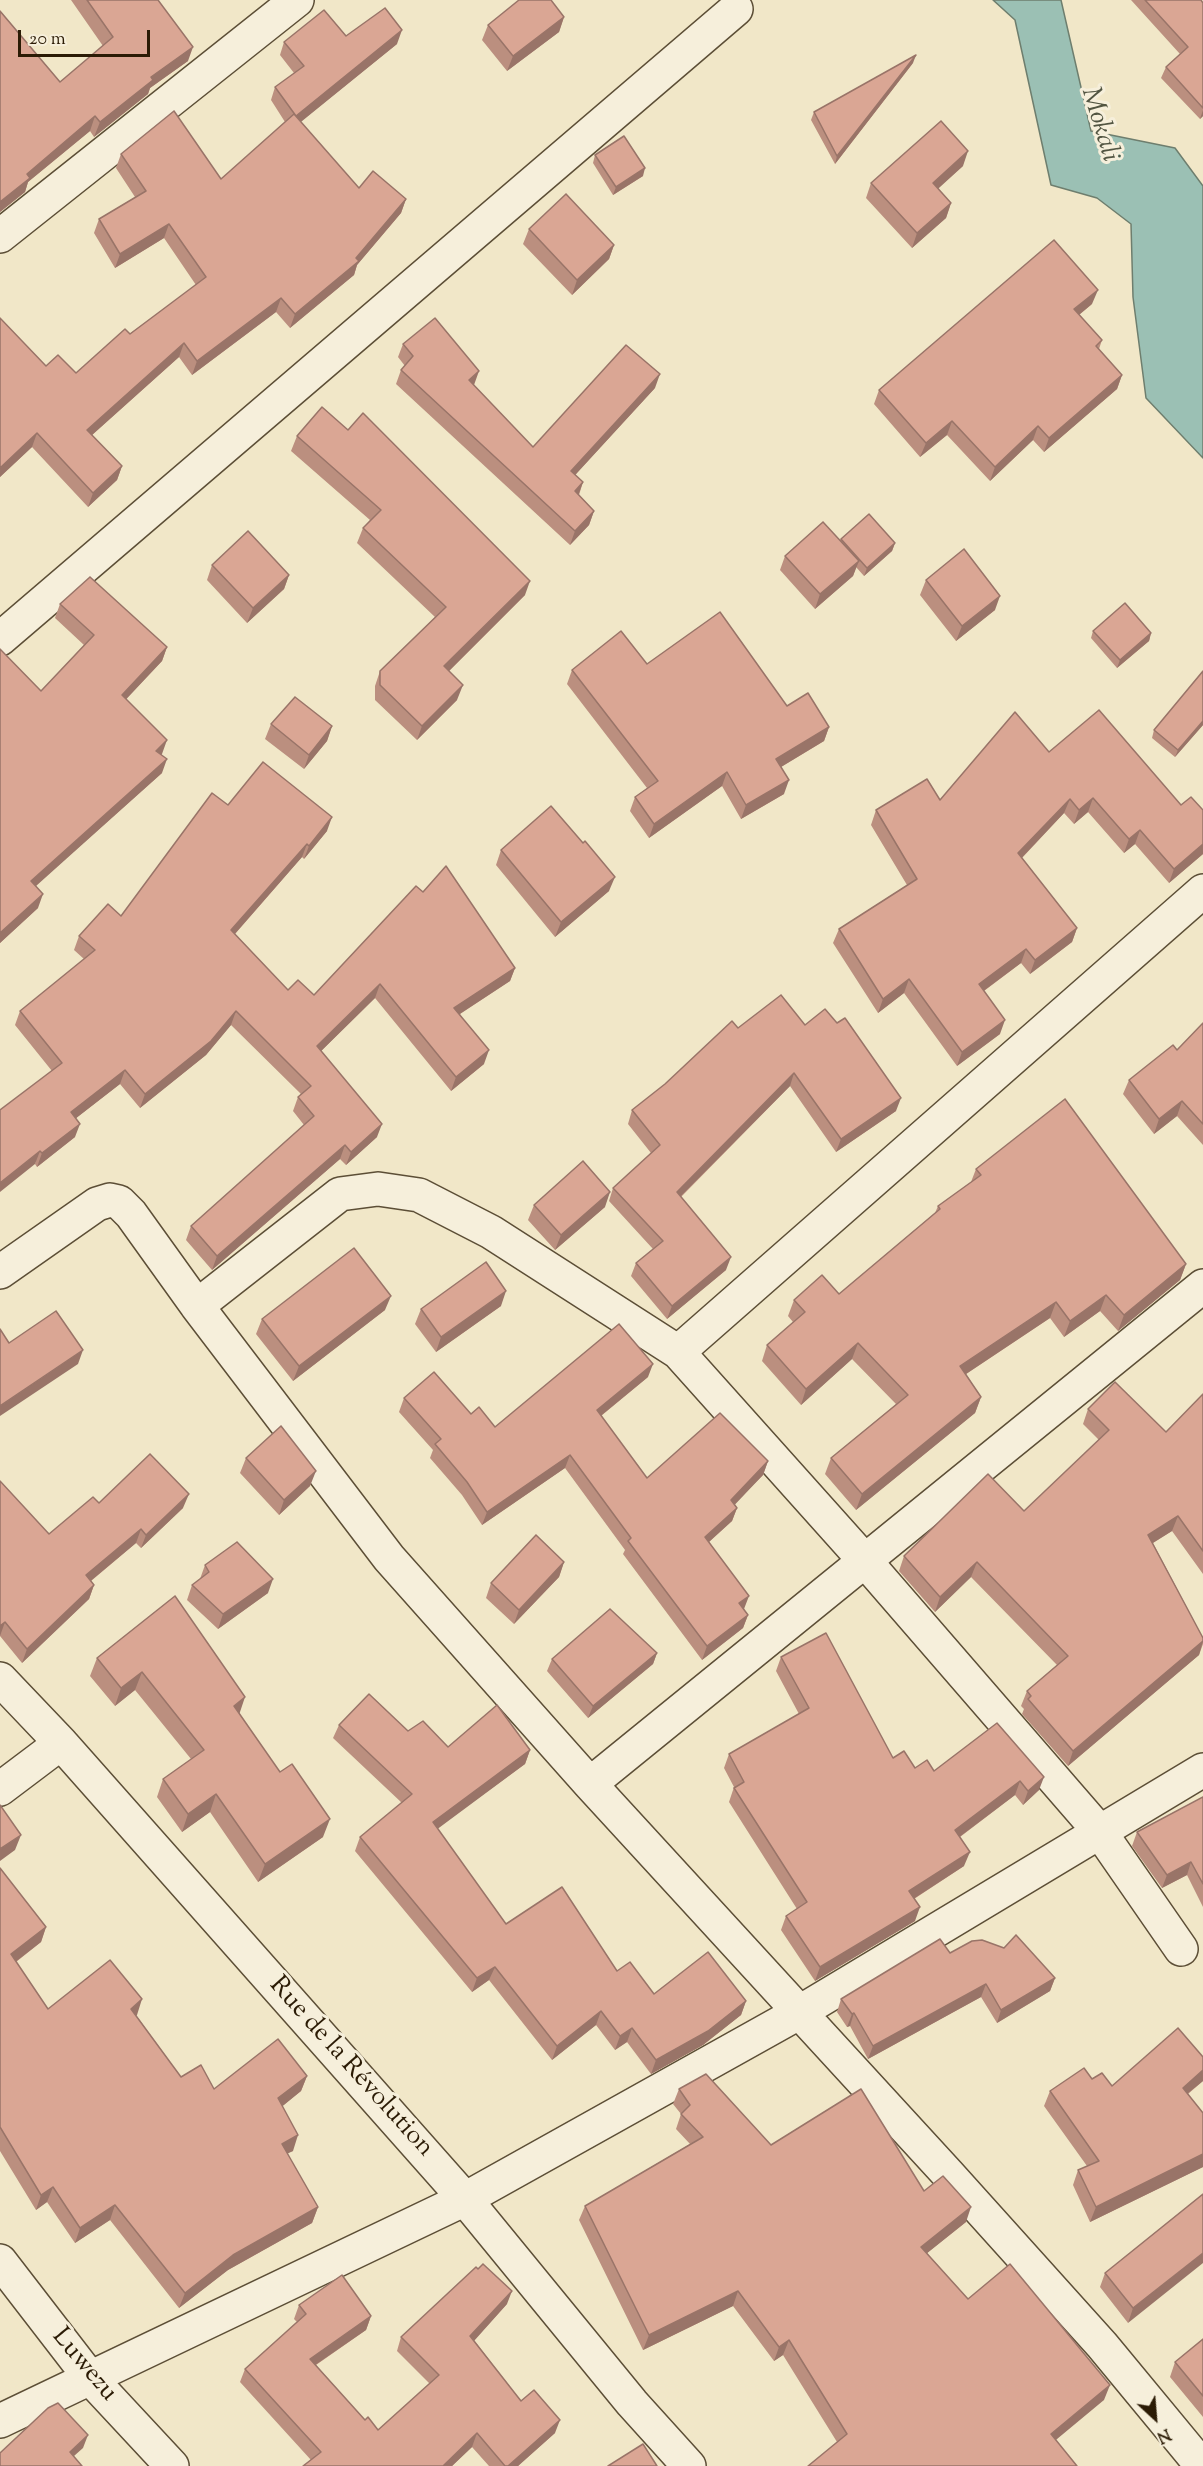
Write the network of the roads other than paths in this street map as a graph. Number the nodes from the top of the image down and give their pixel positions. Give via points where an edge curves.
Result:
1 (297, 0) edge
2 (736, 9) dead end
3 (0, 236) edge
4 (0, 639) edge
5 (1203, 891) edge
6 (0, 1272) edge
7 (1203, 1286) edge
8 (196, 1306) junction
9 (678, 1352) junction
10 (866, 1562) junction
11 (0, 1679) edge
12 (62, 1743) junction
13 (1203, 1770) edge
14 (590, 1784) junction
15 (0, 1789) edge
16 (1100, 1832) junction
17 (1181, 1948) dead end
18 (800, 2012) junction
19 (465, 2199) junction
20 (0, 2261) edge
21 (92, 2379) junction
22 (0, 2421) edge
23 (172, 2466) edge
24 (688, 2466) edge
25 (1202, 2466) edge

1 - 3 street
2 - 4 street
5 - 9 street
6 - 8 street via 97,1204 110,1200 119,1202 131,1214
7 - 10 street
8 - 9 street via 340,1194 378,1189 419,1195 491,1232
8 - 14 street via 389,1558
9 - 10 street
10 - 14 street
10 - 16 street
11 - 12 street, Rue de la Révolution
12 - 15 street
12 - 19 street, Rue de la Révolution
13 - 16 street
14 - 18 street
16 - 17 street
16 - 18 street
18 - 19 street
18 - 25 street via 1102,2345
19 - 21 street
19 - 24 street, Rue de la Révolution
20 - 21 street, Luwezu
21 - 22 street
21 - 23 street, Luwezu

